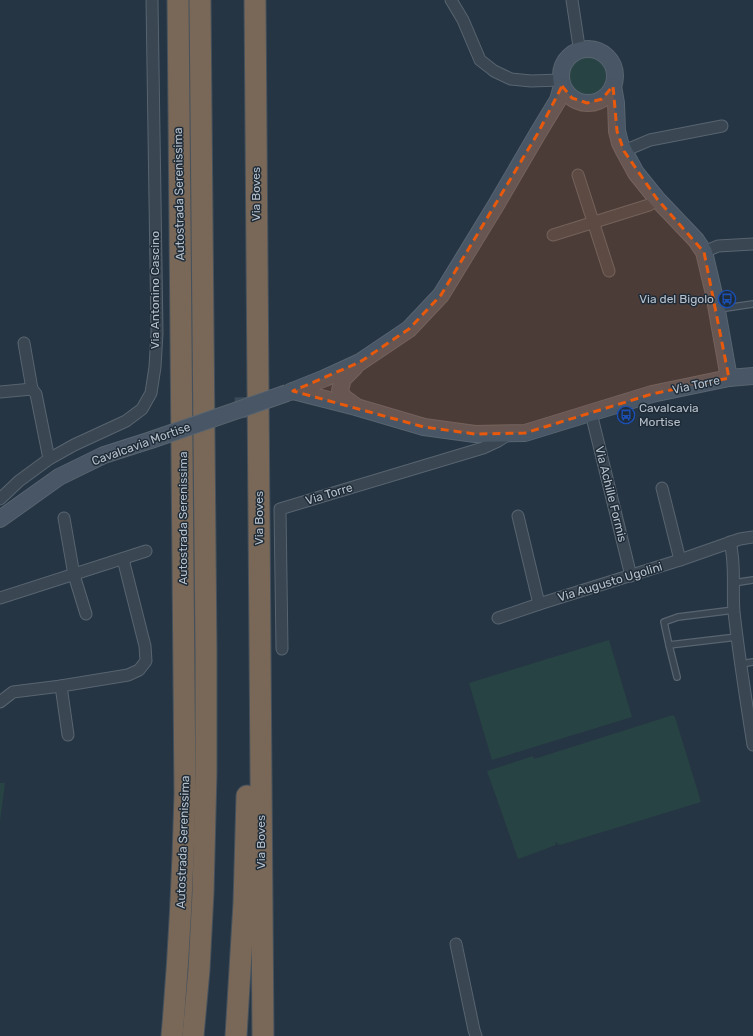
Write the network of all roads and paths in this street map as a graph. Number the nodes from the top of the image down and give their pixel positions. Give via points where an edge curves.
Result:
1 (152, 0) edge
2 (178, 0) edge
3 (200, 0) edge
4 (241, 0) edge
5 (254, 0) edge
6 (451, 0) edge
7 (572, 0) edge
8 (580, 50) junction
9 (562, 83) junction
10 (612, 86) junction
11 (722, 126) dead end
12 (624, 151) junction
13 (578, 175) dead end
14 (656, 199) junction
15 (593, 222) junction
16 (553, 235) dead end
17 (753, 244) edge
18 (704, 252) junction
19 (609, 271) dead end
20 (753, 304) edge
21 (717, 309) junction
22 (24, 344) dead end
23 (360, 362) junction
24 (753, 376) edge
25 (729, 378) junction
26 (32, 389) junction
27 (0, 392) edge
28 (290, 392) junction
29 (246, 397) tunnel mouth
30 (356, 407) junction
31 (590, 413) junction
32 (246, 418) tunnel mouth
33 (525, 433) joint
34 (509, 434) junction
35 (48, 459) junction
36 (662, 488) dead end
37 (0, 498) edge
38 (518, 516) dead end
39 (64, 518) dead end
40 (0, 519) edge
41 (753, 537) edge
42 (730, 542) junction
43 (146, 551) dead end
44 (123, 559) junction
45 (680, 560) junction
46 (74, 575) junction
47 (631, 576) junction
48 (753, 580) edge
49 (734, 583) junction
50 (0, 598) edge
51 (539, 604) junction
52 (734, 610) junction
53 (86, 614) dead end
54 (498, 618) dead end
55 (737, 637) junction
56 (669, 645) junction
57 (282, 649) dead end
58 (753, 662) edge
59 (741, 664) junction
60 (677, 677) dead end
61 (61, 686) junction
62 (0, 702) edge
63 (752, 725) edge
64 (68, 735) dead end
65 (753, 745) edge
66 (456, 944) dead end
67 (172, 1036) edge
68 (193, 1036) edge
69 (236, 1036) edge
70 (263, 1036) edge
71 (476, 1036) edge

1 - 35 street, Via Antonino Cascino via 157,333 151,393 142,409 126,421
2 - 67 highway, Autostrada Serenissima via 185,794 182,900
3 - 68 highway, Autostrada Serenissima via 206,766 203,894
4 - 29 highway, Via Boves
5 - 70 highway, Via Boves
6 - 9 street via 463,20 480,60 494,71 511,79
7 - 8 street
8 - 9 street via 571,55 564,64
8 - 10 street via 598,51 608,58 615,75
9 - 10 street via 572,98 587,103 602,99
9 - 23 street, Cavalcavia Mortise via 558,100 441,295 409,329
10 - 12 street via 616,103 616,131
11 - 12 street via 650,140
12 - 14 street via 636,173
13 - 15 street
14 - 15 street via 649,205
14 - 18 street via 696,240
15 - 16 street
15 - 19 street
17 - 18 street via 718,246
18 - 21 street
20 - 21 lane
21 - 25 street
22 - 26 street
23 - 28 street, Cavalcavia Mortise
23 - 30 street, Cavalcavia Mortise via 343,379 340,390 342,397
24 - 25 street, Via Torre
25 - 31 street, Via Torre via 652,394
26 - 27 street
26 - 35 street via 36,394
28 - 30 street, Cavalcavia Mortise
28 - 40 street, Cavalcavia Mortise, bridge via 104,455 59,477
30 - 34 street, Cavalcavia Mortise via 424,427 475,434
31 - 33 street, Via Torre
31 - 47 street, Via Achille Formis
32 - 69 highway, Via Boves via 248,778
33 - 34 street, Cavalcavia Mortise
34 - 57 street, Via Torre via 483,448 280,508
35 - 37 street, Via Antonino Cascino
36 - 45 street
38 - 51 street
39 - 46 street
41 - 42 street, Via Augusto Ugolini
42 - 45 street, Via Augusto Ugolini
42 - 49 street
43 - 44 street
44 - 46 street
44 - 61 street via 145,646 146,661 139,670 128,675
45 - 47 street, Via Augusto Ugolini
46 - 50 street
46 - 53 street
47 - 51 street, Via Augusto Ugolini
48 - 49 lane
49 - 52 street
51 - 54 street, Via Augusto Ugolini
52 - 55 street
52 - 56 lane via 678,617 664,622
55 - 56 lane
55 - 59 street
56 - 60 lane
58 - 59 lane
59 - 63 street
61 - 62 street via 13,692
61 - 64 street
63 - 65 street
66 - 71 street

